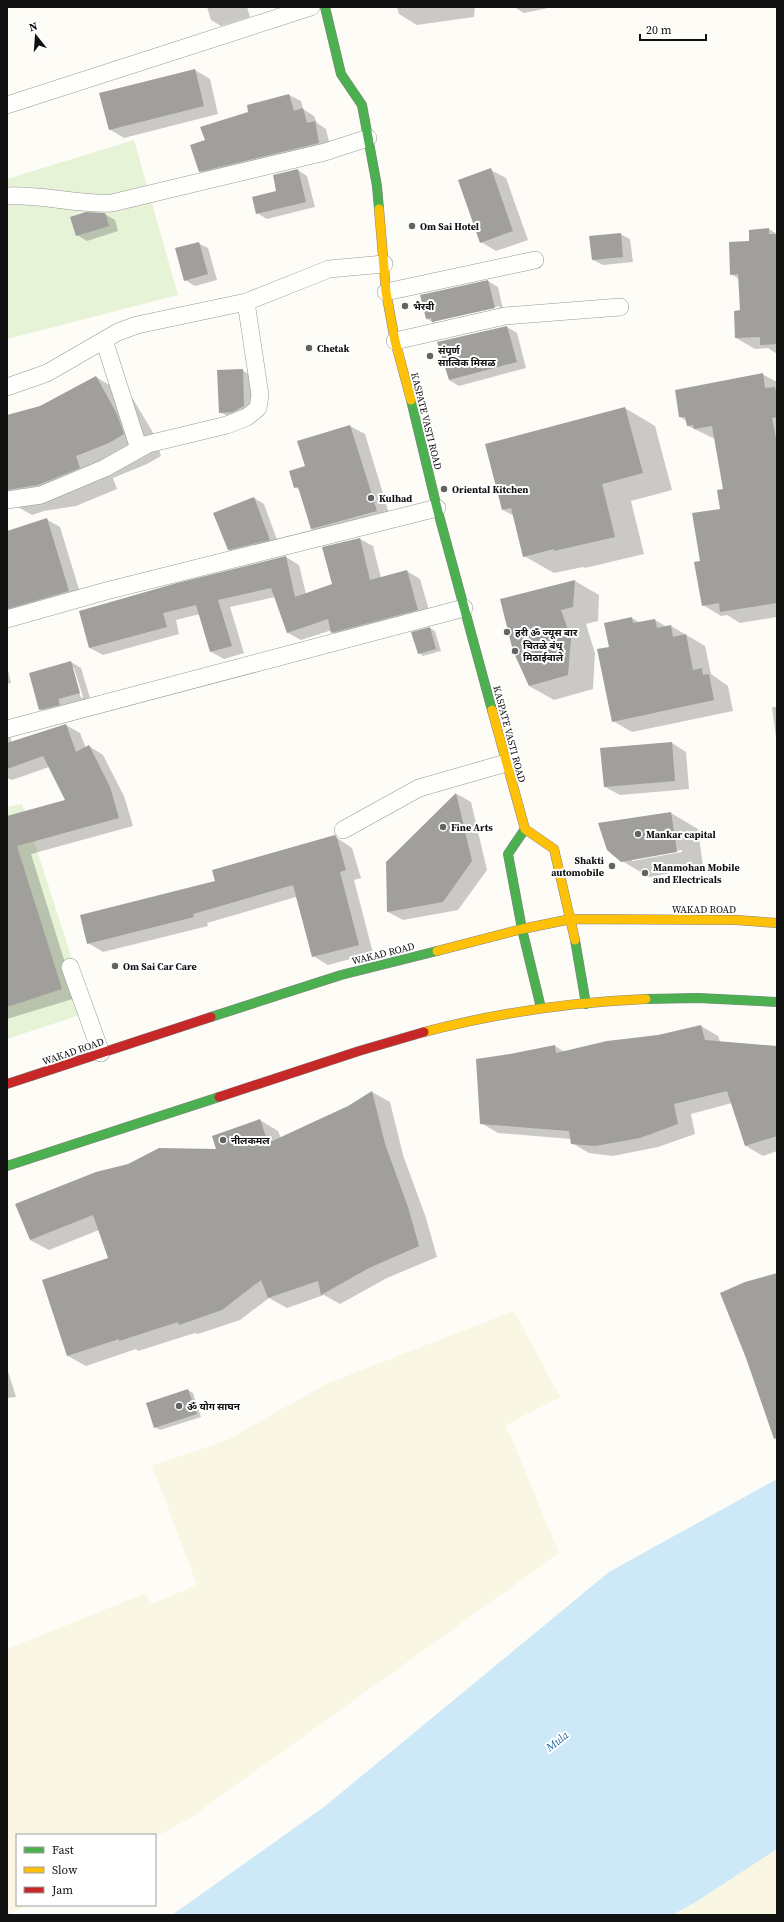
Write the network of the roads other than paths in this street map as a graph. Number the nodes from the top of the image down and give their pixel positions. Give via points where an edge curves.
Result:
1 (311, 7) edge
2 (325, 7) edge
3 (7, 105) edge
4 (368, 138) junction
5 (7, 196) edge
6 (535, 260) dead end
7 (384, 264) junction
8 (386, 292) junction
9 (246, 302) junction
10 (620, 307) dead end
11 (104, 340) junction
12 (395, 341) junction
13 (7, 387) edge
14 (139, 449) junction
15 (7, 500) edge
16 (437, 508) junction
17 (464, 608) junction
18 (7, 619) edge
19 (7, 729) edge
20 (506, 763) junction
21 (525, 829) junction
22 (343, 830) dead end
23 (571, 919) junction
24 (777, 923) edge
25 (522, 929) junction
26 (70, 967) dead end
27 (777, 1002) edge
28 (586, 1004) junction
29 (541, 1008) junction
30 (101, 1053) junction
31 (7, 1084) edge
32 (7, 1166) edge

1 - 3 street
2 - 4 main road, KASPATE VASTI ROAD via 341,74 362,105
4 - 5 street via 325,152 112,203 95,204 23,195
4 - 7 main road, KASPATE VASTI ROAD via 377,186
6 - 8 street
7 - 8 main road, KASPATE VASTI ROAD
7 - 9 street via 329,269
8 - 12 main road, KASPATE VASTI ROAD
9 - 11 street via 137,326
9 - 14 street via 260,395 258,408 247,417 227,425 148,444
10 - 12 street via 505,316
11 - 13 street via 47,373
11 - 14 street
12 - 16 main road, KASPATE VASTI ROAD
14 - 15 street via 105,468 41,495
16 - 17 main road, KASPATE VASTI ROAD
16 - 18 street via 106,591
17 - 19 street
17 - 20 main road, KASPATE VASTI ROAD
20 - 21 main road, KASPATE VASTI ROAD
20 - 22 street via 419,788
21 - 23 main road via 554,849
21 - 25 main road via 508,854
23 - 24 main road, WAKAD ROAD via 736,920
23 - 25 main road, WAKAD ROAD
23 - 28 main road
25 - 29 main road
25 - 30 main road, WAKAD ROAD via 341,975
26 - 30 street
27 - 28 main road via 734,998
28 - 29 main road
29 - 32 main road via 460,1023 364,1050
30 - 31 main road, WAKAD ROAD

